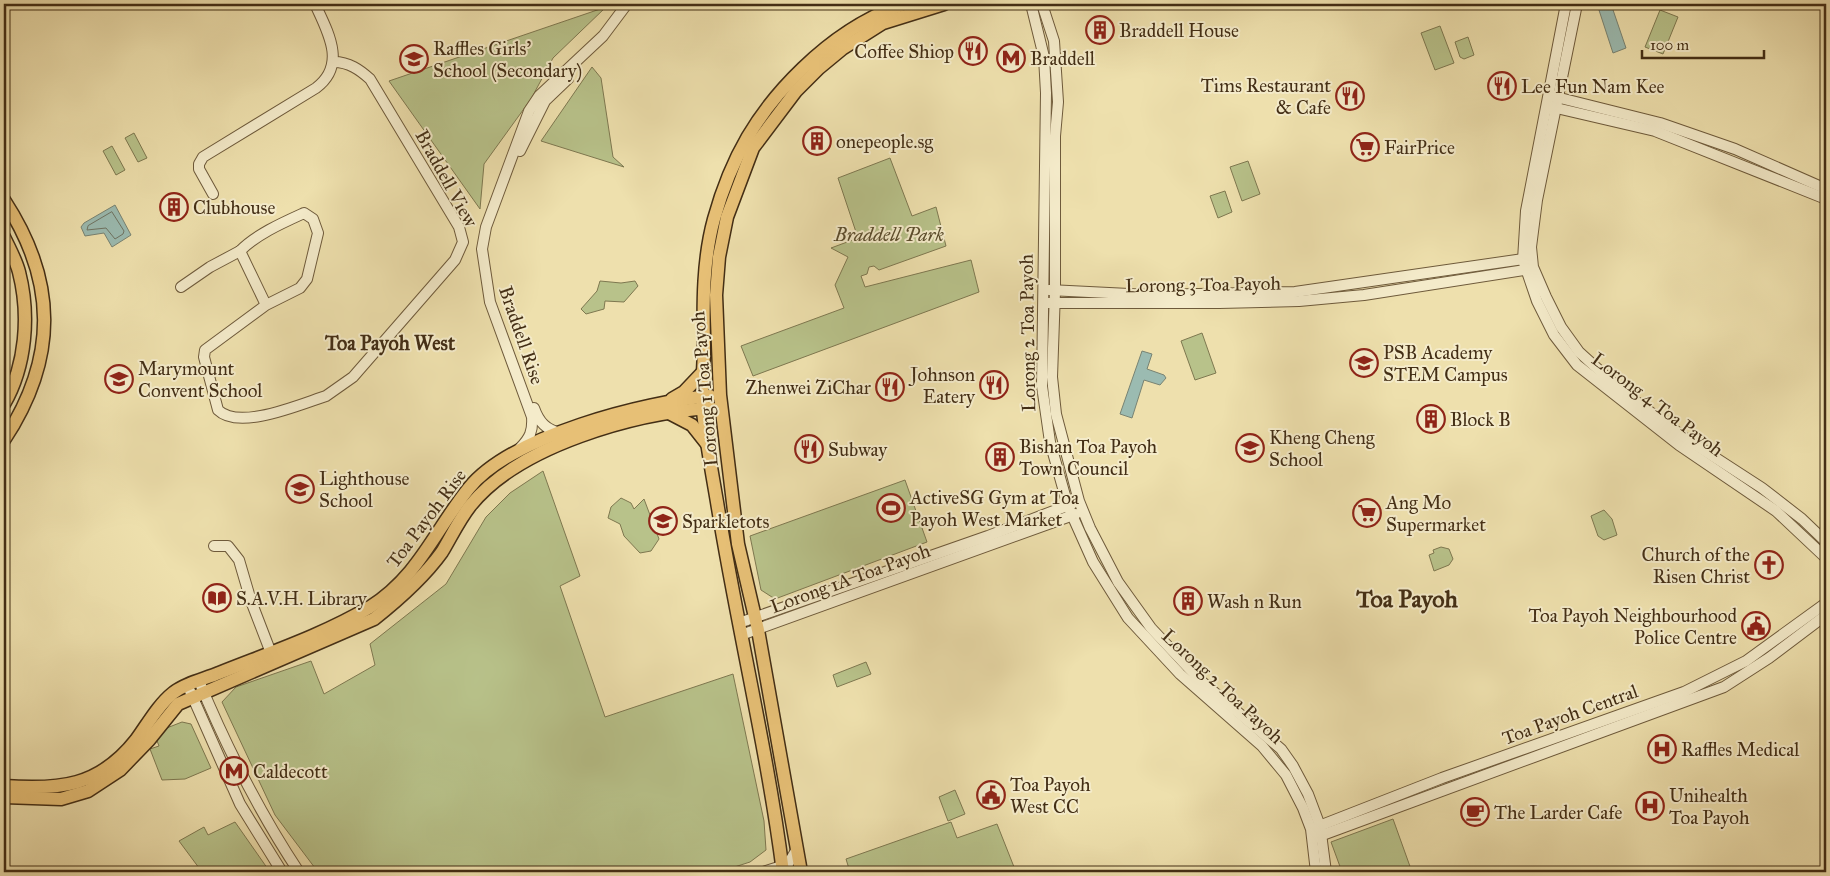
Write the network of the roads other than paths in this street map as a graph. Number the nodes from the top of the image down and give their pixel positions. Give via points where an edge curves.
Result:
1 (314, 4) edge
2 (627, 4) edge
3 (635, 4) edge
4 (904, 4) edge
5 (944, 4) edge
6 (1031, 4) edge
7 (1042, 4) edge
8 (1566, 4) edge
9 (1577, 4) edge
10 (334, 62) junction
11 (792, 87) junction
12 (1552, 101) junction
13 (1732, 155) junction
14 (1826, 189) edge
15 (214, 194) dead end
16 (1826, 199) edge
17 (4, 200) edge
18 (4, 237) edge
19 (240, 251) junction
20 (1528, 264) junction
21 (1364, 282) junction
22 (181, 286) dead end
23 (489, 288) junction
24 (1043, 290) junction
25 (1055, 291) junction
26 (1364, 295) junction
27 (1042, 302) junction
28 (1054, 303) junction
29 (266, 305) junction
30 (703, 372) junction
31 (721, 401) junction
32 (703, 403) junction
33 (4, 404) edge
34 (664, 408) junction
35 (561, 433) junction
36 (4, 440) edge
37 (707, 444) junction
38 (519, 449) junction
39 (1078, 501) junction
40 (1070, 511) junction
41 (1083, 512) junction
42 (1826, 542) edge
43 (214, 546) dead end
44 (1826, 558) edge
45 (1826, 603) edge
46 (1826, 615) edge
47 (756, 624) junction
48 (740, 629) junction
49 (271, 653) junction
50 (248, 668) junction
51 (196, 689) junction
52 (4, 786) edge
53 (4, 797) edge
54 (1317, 832) junction
55 (797, 849) junction
56 (775, 867) edge
57 (282, 872) edge
58 (299, 872) edge
59 (801, 872) edge
60 (1316, 872) edge
61 (1326, 872) edge

1 - 10 street
2 - 23 street, Braddell Rise via 603,36 539,96 529,111 486,226 482,249
3 - 23 street, Braddell Rise via 592,56 545,101 536,117 518,155 492,228 488,254
4 - 11 main road, Lorong 1 Toa Payoh via 852,30 820,52
5 - 11 main road, Lorong 1 Toa Payoh via 883,23
6 - 24 street, Lorong 2 Toa Payoh via 1046,76
7 - 25 street, Lorong 2 Toa Payoh via 1054,41 1057,87
8 - 12 street, Lorong 4 Toa Payoh
9 - 12 street, Lorong 4 Toa Payoh
10 - 15 street via 325,81 201,160 199,168
10 - 29 street, Braddell View via 358,69 370,79 459,227 463,242 455,260 352,377 334,391 260,416 226,415 218,410 204,354 214,342
11 - 30 main road, Lorong 1 Toa Payoh via 744,139 713,221 705,282
11 - 31 main road, Lorong 1 Toa Payoh via 753,148 727,217 716,295
12 - 13 street
12 - 20 street, Lorong 4 Toa Payoh via 1528,192
13 - 14 street
13 - 16 street
17 - 36 main road via 26,236 37,266 44,293 45,321 32,387
18 - 33 main road via 19,271 25,322 19,365
19 - 22 street
19 - 29 street
19 - 29 street, Braddell View via 249,242 304,213 310,215 316,224 318,232 306,279 300,288
20 - 21 street, Lorong 3 Toa Payoh
20 - 26 street, Lorong 3 Toa Payoh
20 - 42 street, Lorong 4 Toa Payoh via 1561,327 1579,352 1600,372 1688,440 1782,504
20 - 44 street, Lorong 4 Toa Payoh via 1547,324 1577,365 1679,445 1776,511
21 - 25 street, Lorong 3 Toa Payoh via 1295,292 1252,294
21 - 26 street
23 - 35 street, Braddell Rise via 536,415 547,429
23 - 38 street, Braddell Rise via 490,302 532,417 530,435
24 - 25 street, Lorong 3 Toa Payoh
24 - 27 street, Lorong 2 Toa Payoh
25 - 28 street, Lorong 2 Toa Payoh
26 - 28 street, Lorong 3 Toa Payoh via 1239,303
27 - 28 street, Lorong 3 Toa Payoh
27 - 40 street, Lorong 2 Toa Payoh via 1043,403 1052,453
28 - 39 street, Lorong 2 Toa Payoh via 1054,401
30 - 32 main road, Lorong 1 Toa Payoh
30 - 34 main road
31 - 32 main road, Toa Payoh Rise
31 - 47 main road, Lorong 1 Toa Payoh via 738,544
32 - 34 main road, Toa Payoh Rise
32 - 37 main road, Lorong 1 Toa Payoh
34 - 35 main road, Toa Payoh Rise via 611,415
34 - 37 main road via 692,426
34 - 50 main road, Toa Payoh Rise via 582,437 526,460 504,473 468,508 441,553 388,608 368,622
35 - 38 main road, Toa Payoh Rise
37 - 48 main road, Lorong 1 Toa Payoh
38 - 49 main road, Toa Payoh Rise via 491,467 470,486 426,553 388,593 345,620
39 - 40 street, Lorong 1A Toa Payoh
39 - 41 street, Lorong 2 Toa Payoh
40 - 41 street, Lorong 1A Toa Payoh
40 - 47 street, Lorong 1A Toa Payoh
40 - 54 street, Lorong 2 Toa Payoh via 1093,562 1128,618 1186,681 1276,761
41 - 54 street, Lorong 2 Toa Payoh via 1115,576 1137,611 1168,649 1281,749 1300,779
43 - 49 street via 228,546 239,560
45 - 54 street, Toa Payoh Central via 1757,654 1712,680 1442,778
46 - 54 street, Toa Payoh Central via 1724,687
47 - 48 street, Lorong 1A Toa Payoh
47 - 55 main road, Lorong 1 Toa Payoh
48 - 56 main road, Lorong 1 Toa Payoh
49 - 50 main road, Toa Payoh Rise
50 - 51 main road, Toa Payoh Rise
51 - 52 main road, Toa Payoh Rise via 174,692 131,746 92,776 72,785 44,789
51 - 53 main road, Toa Payoh Rise via 178,704 120,770 88,791 61,799
51 - 57 street via 220,763 240,804
51 - 58 street via 267,824
54 - 60 street, Lorong 2 Toa Payoh
54 - 61 street, Lorong 2 Toa Payoh
55 - 56 street via 792,860
55 - 59 main road, Lorong 1 Toa Payoh

